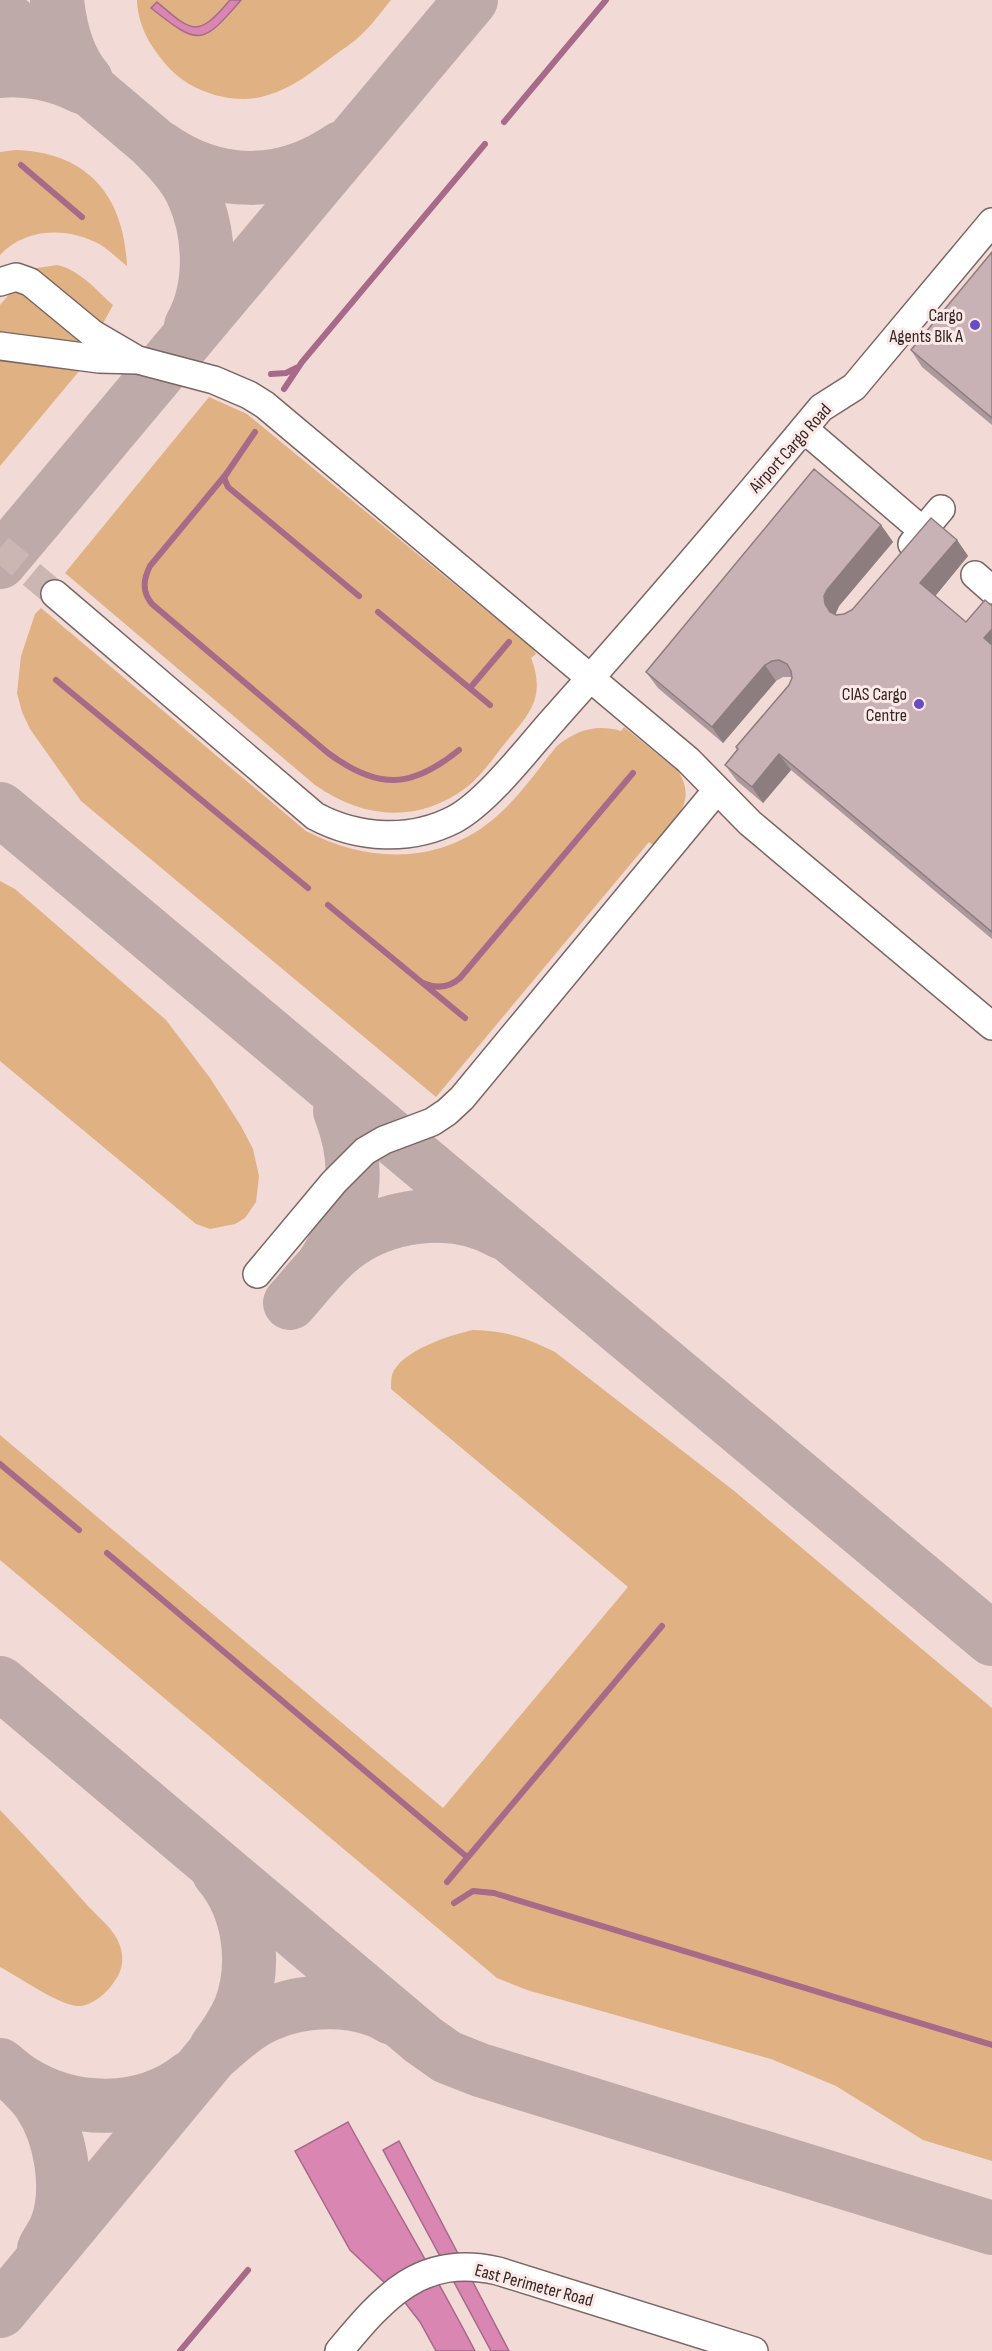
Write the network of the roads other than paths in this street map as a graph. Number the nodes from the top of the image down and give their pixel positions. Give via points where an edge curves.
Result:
1 (992, 222) edge
2 (0, 282) edge
3 (0, 346) edge
4 (138, 360) junction
5 (804, 429) junction
6 (941, 509) dead end
7 (923, 531) junction
8 (894, 565) edge
9 (55, 594) tunnel mouth
10 (591, 678) junction
11 (718, 779) junction
12 (992, 1026) edge
13 (256, 1274) dead end
14 (339, 2351) edge
15 (754, 2351) edge

1 - 5 lane, Airport Cargo Road via 854,387 821,408
2 - 4 lane via 16,277 30,282 93,334
3 - 4 lane
4 - 10 lane via 214,380 265,405
5 - 7 lane
5 - 10 lane, Airport Cargo Road
6 - 7 lane
7 - 8 lane
9 - 10 lane, Airport Cargo Road via 303,807 332,825 369,834 432,828 455,819 480,802
10 - 11 lane via 688,760
11 - 12 lane via 750,823
11 - 13 lane via 462,1098 432,1122 365,1151
14 - 15 lane, East Perimeter Road via 389,2295 427,2273 460,2266 482,2268

